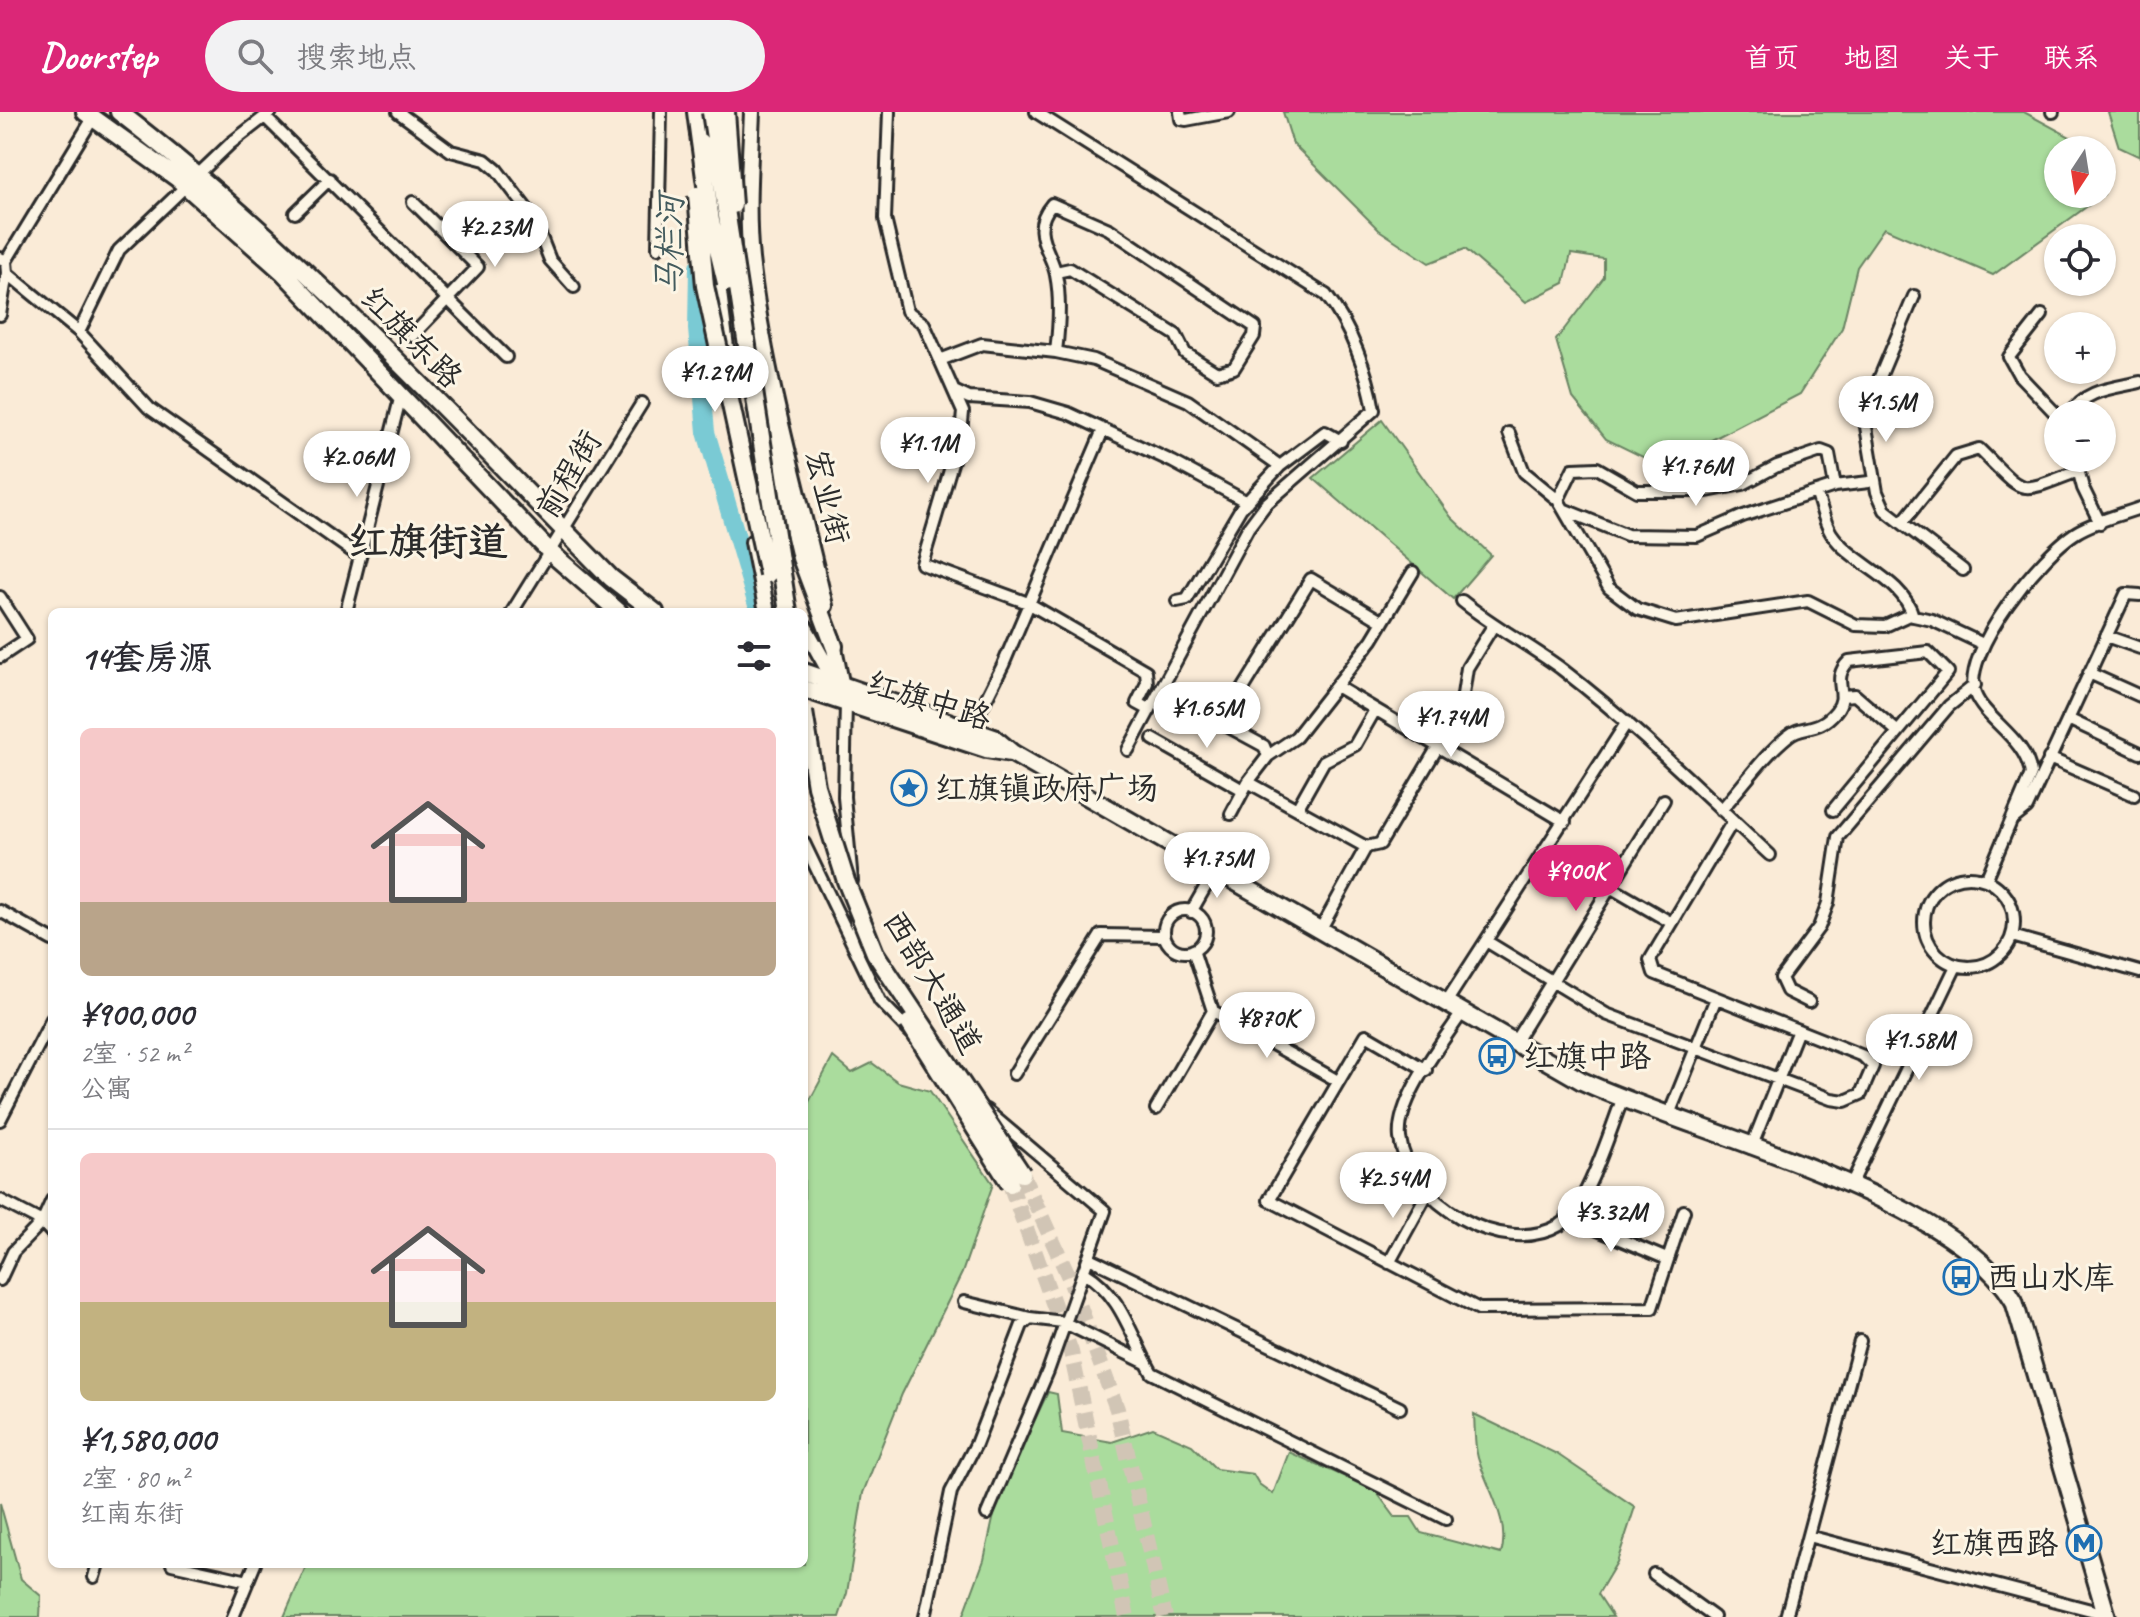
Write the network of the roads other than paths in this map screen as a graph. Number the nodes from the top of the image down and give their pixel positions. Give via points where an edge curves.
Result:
1 (119, 112) edge
2 (398, 112) edge
3 (661, 112) edge
4 (693, 112) edge
5 (711, 112) edge
6 (726, 112) edge
7 (752, 112) edge
8 (889, 112) edge
9 (1036, 112) edge
10 (1180, 112) edge
11 (1229, 112) edge
12 (89, 115) edge
13 (269, 115) edge
14 (198, 174) junction
15 (330, 179) junction
16 (186, 187) junction
17 (413, 202) dead end
18 (705, 207) junction
19 (748, 212) junction
20 (295, 213) dead end
21 (658, 248) dead end
22 (4, 264) edge
23 (1056, 272) junction
24 (734, 275) junction
25 (574, 287) dead end
26 (1914, 296) dead end
27 (449, 297) junction
28 (0, 315) edge
29 (2042, 315) dead end
30 (741, 320) junction
31 (79, 332) junction
32 (412, 336) dead end
33 (1056, 352) junction
34 (506, 357) dead end
35 (940, 360) junction
36 (2140, 382) edge
37 (954, 391) junction
38 (401, 395) junction
39 (2083, 400) edge
40 (2044, 401) edge
41 (642, 403) dead end
42 (1103, 430) junction
43 (1509, 433) dead end
44 (1341, 441) junction
45 (1280, 466) junction
46 (2075, 472) edge
47 (2078, 472) edge
48 (1869, 482) dead end
49 (1835, 486) junction
50 (1816, 492) junction
51 (1247, 502) junction
52 (1562, 505) junction
53 (2140, 508) edge
54 (1902, 523) junction
55 (2100, 523) junction
56 (564, 531) junction
57 (551, 553) junction
58 (360, 557) junction
59 (757, 559) junction
60 (1963, 570) dead end
61 (1413, 572) dead end
62 (768, 574) junction
63 (2140, 595) edge
64 (0, 597) edge
65 (1177, 601) dead end
66 (1462, 601) dead end
67 (1028, 603) junction
68 (347, 608) edge
69 (515, 608) edge
70 (614, 608) edge
71 (650, 608) edge
72 (766, 608) edge
73 (778, 608) edge
74 (787, 608) edge
75 (792, 608) edge
76 (1913, 616) junction
77 (1383, 622) junction
78 (1493, 626) junction
79 (808, 635) edge
80 (2106, 636) junction
81 (1983, 644) junction
82 (834, 646) junction
83 (2140, 648) edge
84 (0, 657) edge
85 (2089, 673) junction
86 (808, 674) edge
87 (1975, 685) junction
88 (1336, 686) junction
89 (808, 689) edge
90 (837, 690) junction
91 (1842, 696) junction
92 (2140, 696) edge
93 (1150, 710) junction
94 (1375, 710) junction
95 (2068, 719) junction
96 (1627, 722) junction
97 (1898, 732) junction
98 (968, 734) junction
99 (808, 737) edge
100 (1153, 739) dead end
101 (1438, 747) junction
102 (1128, 750) dead end
103 (2140, 753) edge
104 (1268, 756) junction
105 (2049, 758) junction
106 (808, 782) edge
107 (1246, 786) junction
108 (2134, 795) dead end
109 (1664, 800) dead end
110 (1297, 809) junction
111 (1721, 810) junction
112 (1833, 810) dead end
113 (1231, 814) dead end
114 (2012, 820) junction
115 (1733, 821) junction
116 (1565, 822) junction
117 (1366, 847) junction
118 (808, 851) edge
119 (1770, 855) dead end
120 (1558, 857) dead end
121 (1214, 872) junction
122 (1986, 880) junction
123 (1611, 887) junction
124 (0, 911) edge
125 (1191, 912) junction
126 (1672, 923) junction
127 (1319, 932) junction
128 (1164, 936) junction
129 (2012, 936) junction
130 (48, 938) edge
131 (1486, 941) junction
132 (1193, 950) junction
133 (859, 959) junction
134 (1956, 966) junction
135 (2140, 972) edge
136 (1554, 982) junction
137 (1716, 998) junction
138 (1809, 1002) dead end
139 (1445, 1004) junction
140 (1213, 1011) junction
141 (1461, 1014) junction
142 (48, 1027) edge
143 (1798, 1030) junction
144 (1514, 1043) junction
145 (1696, 1048) junction
146 (1426, 1070) junction
147 (1014, 1074) dead end
148 (1777, 1079) junction
149 (1338, 1081) junction
150 (1622, 1100) junction
151 (1156, 1109) dead end
152 (1668, 1117) junction
153 (0, 1120) edge
154 (1751, 1148) junction
155 (1851, 1185) junction
156 (1427, 1194) junction
157 (0, 1200) edge
158 (48, 1209) edge
159 (1684, 1211) dead end
160 (1567, 1217) junction
161 (42, 1222) junction
162 (48, 1229) edge
163 (1089, 1258) junction
164 (1667, 1259) junction
165 (1389, 1263) junction
166 (1085, 1273) junction
167 (0, 1280) edge
168 (964, 1302) dead end
169 (1030, 1318) junction
170 (1063, 1322) junction
171 (1860, 1341) dead end
172 (1146, 1363) junction
173 (1400, 1408) dead end
174 (987, 1514) dead end
175 (1446, 1519) dead end
176 (1808, 1536) junction
177 (97, 1568) edge
178 (190, 1568) edge
179 (253, 1568) edge
180 (1654, 1574) dead end
181 (94, 1577) dead end
182 (248, 1581) junction
183 (2107, 1615) edge
184 (233, 1617) edge
185 (925, 1617) edge
186 (1714, 1617) edge
187 (1786, 1617) edge

1 - 14 main road, 红旗东路
2 - 25 street via 451,151 485,160 497,170 533,217 550,260
3 - 21 street
4 - 18 main road, bridge
4 - 62 main road, bridge via 705,286
4 - 73 main road, bridge
5 - 24 main road, bridge
6 - 24 main road, bridge via 733,172
7 - 19 main road, 宏业街
8 - 35 street via 885,219 907,311 924,324
9 - 44 street via 1326,295 1338,311 1374,410
10 - 11 street via 1186,120
12 - 16 main road, 红旗东路
12 - 22 street
13 - 14 street
13 - 15 street
14 - 16 street
14 - 56 main road, 红旗东路 via 298,261
15 - 20 street
15 - 27 street
16 - 31 street via 119,250
16 - 38 main road, 红旗东路 via 283,272
17 - 27 street via 478,267
18 - 19 main road via 730,223
18 - 59 main road via 742,495
19 - 82 main road, 宏业街 via 781,426
22 - 28 street
22 - 31 street
23 - 23 street via 1042,241 1052,204 1109,229 1246,318 1255,327 1254,336 1234,368 1217,373 1185,353 1176,335 1070,269
23 - 33 street
24 - 30 main road, bridge
26 - 54 street via 1864,415 1877,492 1885,510
27 - 32 street
27 - 34 street
29 - 40 street via 2009,357
30 - 74 main road, bridge
30 - 82 main road, bridge via 758,366 801,558
31 - 58 street via 149,408
33 - 35 street via 982,344
33 - 45 street via 1094,360 1188,401
35 - 37 street
36 - 39 street
37 - 42 street via 981,399 1030,402
37 - 67 street via 963,412 961,433 922,564
38 - 57 main road, 红旗东路
38 - 58 street
41 - 56 street, 前程街
42 - 51 street
42 - 67 street
43 - 52 street via 1524,472
44 - 45 street via 1325,432
44 - 93 street via 1266,504 1248,528
45 - 51 street
46 - 54 street via 2029,490 2019,488 1979,449 1966,450
47 - 55 street
48 - 49 street
49 - 50 street
49 - 52 street via 1829,454 1821,451 1743,484 1707,491 1637,491 1587,466 1573,469
50 - 52 street via 1697,536 1627,535
50 - 76 street via 1831,532 1855,558 1895,587
51 - 65 street via 1187,599
52 - 76 street via 1609,588 1637,609 1676,621 1808,601 1856,625 1885,626
53 - 55 street
54 - 60 street
55 - 81 street via 2052,550
56 - 57 street, 前程街
56 - 71 main road, 红旗东路
57 - 69 street, 前程街
57 - 70 main road, 红旗东路
58 - 68 street
59 - 62 main road, bridge
59 - 72 main road
61 - 77 street
62 - 75 main road, bridge
63 - 80 street via 2126,594
64 - 84 street via 27,639
66 - 78 street
67 - 93 street via 1146,671 1147,683 1137,703
67 - 98 street
76 - 81 street
77 - 88 street
77 - 104 street via 1311,579 1227,715 1229,727 1264,746
78 - 96 street via 1561,668
78 - 101 street via 1467,668 1461,708
79 - 90 main road
80 - 83 street
80 - 85 street
81 - 87 street via 1975,662
82 - 90 main road, 宏业街
85 - 92 street
85 - 95 street
86 - 90 main road
87 - 114 street via 1975,694 2030,764 2031,774
87 - 138 street via 1949,706 1838,837 1819,927 1781,978 1787,991
88 - 94 street
88 - 104 street via 1296,737
89 - 90 main road
90 - 98 main road, 红旗中路
90 - 133 street
91 - 97 street via 1855,695
91 - 97 street via 1838,679 1849,661 1928,652 1948,672
91 - 111 street via 1821,727 1790,733
93 - 102 street
94 - 101 street
94 - 110 street via 1355,745 1324,761
95 - 103 street
95 - 105 street
96 - 111 street
96 - 116 street
97 - 112 street
98 - 121 main road, 红旗中路 via 994,738
99 - 106 main road, 西部大通道, bridge via 816,786 875,953 1016,1179 868,957 838,884
100 - 107 street
101 - 116 street
101 - 117 street via 1380,844
104 - 107 street
105 - 108 street
105 - 114 street via 2027,808
107 - 110 street
107 - 113 street
109 - 123 street
110 - 117 street
111 - 115 street
114 - 122 street
115 - 119 street
115 - 126 street
116 - 131 street
117 - 127 street
118 - 133 street
120 - 123 street
121 - 125 street
121 - 127 main road, 红旗中路
122 - 129 street via 2009,901
122 - 134 street via 1972,877 1944,884 1926,907 1926,936 1943,959
123 - 126 street
123 - 136 street
124 - 130 street
125 - 128 street via 1171,916
125 - 132 street via 1205,927 1203,941
126 - 137 street via 1650,960 1654,973
127 - 139 main road, 红旗中路
128 - 132 street via 1175,950
128 - 147 street via 1101,935
129 - 134 street via 1999,957 1986,964
129 - 135 street
131 - 136 street
131 - 139 street
132 - 140 street
133 - 163 street via 890,1012 995,1119 1105,1211
134 - 155 street
136 - 144 street
136 - 145 street via 1606,1014
137 - 143 street
137 - 145 street
139 - 141 main road, 红旗中路
140 - 149 street
140 - 151 street
141 - 144 main road, 红旗中路
141 - 146 street
142 - 153 street
143 - 148 street
143 - 148 street via 1863,1056 1873,1066 1861,1094 1845,1101
144 - 150 main road, 红旗中路
145 - 148 street
145 - 152 street
146 - 149 street via 1366,1035
146 - 156 street via 1407,1102 1400,1139
148 - 154 street
149 - 165 street via 1269,1200
150 - 152 main road, 红旗中路
150 - 160 street via 1579,1203
152 - 154 main road, 红旗中路
154 - 155 main road, 红旗中路
155 - 183 main road, 红旗中路 via 1943,1234 1994,1272 2014,1301
156 - 160 street via 1448,1212 1487,1230 1525,1234 1561,1224
156 - 165 street
157 - 161 street
158 - 161 street
159 - 164 street
160 - 164 street
161 - 162 street
161 - 167 street via 13,1252
163 - 166 street
163 - 173 street
164 - 165 street via 1652,1308 1479,1309
166 - 170 street
166 - 172 street via 1121,1307
168 - 169 street
169 - 170 street
169 - 185 street via 1022,1325 976,1444 951,1492
170 - 172 street
170 - 174 street via 1048,1371
171 - 176 street
172 - 175 street via 1152,1373
176 - 183 street
176 - 187 street
177 - 181 street
178 - 182 street
179 - 182 street
180 - 186 street
182 - 184 street

